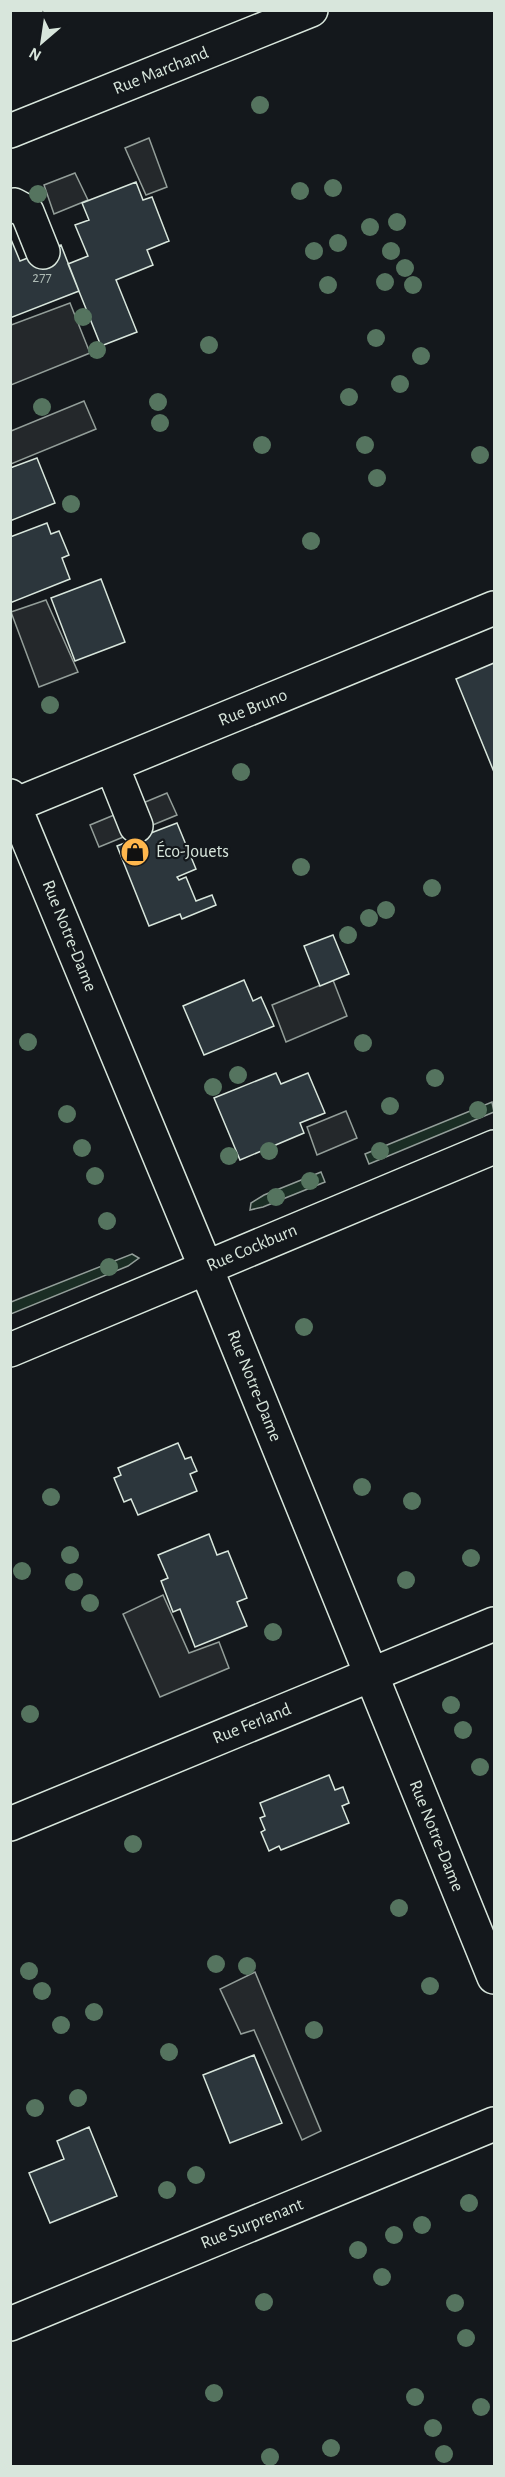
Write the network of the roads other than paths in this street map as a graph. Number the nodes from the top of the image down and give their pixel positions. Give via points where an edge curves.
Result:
1 (311, 10) edge
2 (10, 131) edge
3 (12, 202) edge
4 (43, 252) dead end
5 (495, 608) edge
6 (112, 766) junction
7 (12, 803) edge
8 (136, 826) dead end
9 (495, 1147) edge
10 (206, 1268) junction
11 (10, 1350) edge
12 (495, 1624) edge
13 (371, 1675) junction
14 (10, 1824) edge
15 (495, 1977) edge
16 (495, 2124) edge
17 (10, 2324) edge

1 - 2 street, Rue Marchand
3 - 4 street via 27,212
5 - 6 street, Rue Bruno
6 - 7 street, Rue Bruno
6 - 8 street
7 - 10 street, Rue Notre-Dame
9 - 10 street, Rue Cockburn
10 - 11 street, Rue Cockburn
10 - 13 street, Rue Notre-Dame
12 - 13 street, Rue Ferland
13 - 14 street, Rue Ferland
13 - 15 street, Rue Notre-Dame
16 - 17 street, Rue Surprenant

